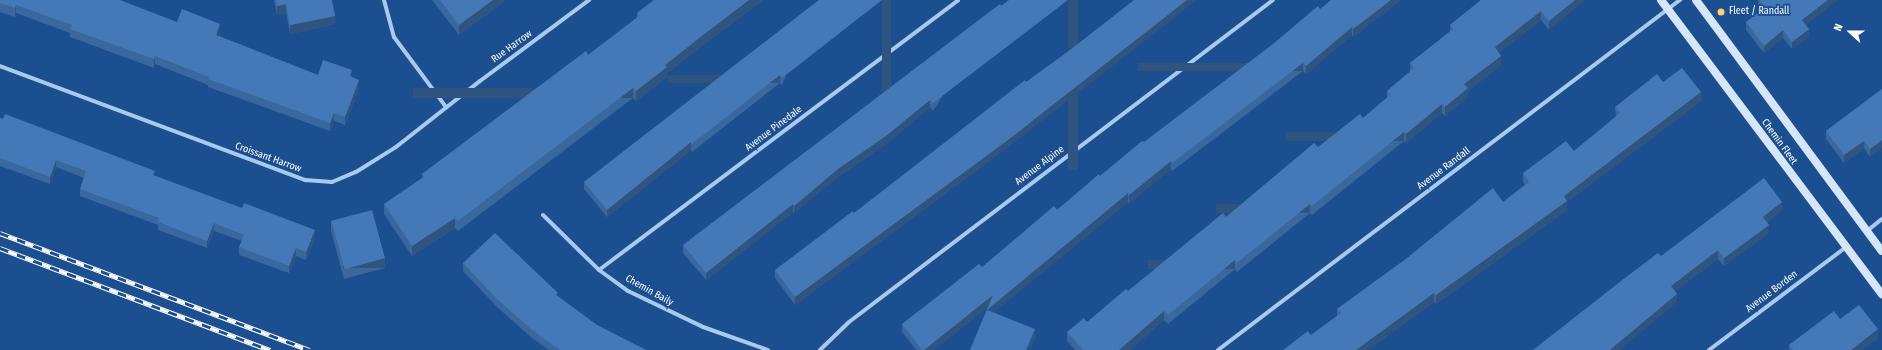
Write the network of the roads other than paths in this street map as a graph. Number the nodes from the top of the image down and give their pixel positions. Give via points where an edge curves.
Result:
1 (384, 0) edge
2 (589, 0) edge
3 (958, 0) edge
4 (1273, 0) edge
5 (1662, 0) edge
6 (1680, 0) edge
7 (1696, 0) edge
8 (1668, 9) junction
9 (0, 66) edge
10 (446, 107) junction
11 (543, 215) dead end
12 (1882, 219) edge
13 (1867, 231) junction
14 (1845, 248) junction
15 (1882, 251) edge
16 (599, 270) junction
17 (1882, 294) edge
18 (768, 350) edge
19 (820, 350) edge
20 (1218, 350) edge
21 (1709, 350) edge

1 - 10 street via 394,37
2 - 10 street, Rue Harrow
3 - 16 street, Avenue Pinedale
4 - 19 street, Avenue Alpine via 849,322
5 - 8 main road, Chemin Fleet
6 - 8 street, Avenue Randall
7 - 13 main road, Chemin Fleet
8 - 14 main road, Chemin Fleet
8 - 20 street, Avenue Randall
9 - 10 street, Croissant Harrow via 305,180 332,182 356,172 396,147
11 - 16 street, Chemin Baily
12 - 13 street
13 - 15 main road, Chemin Fleet
14 - 17 main road, Chemin Fleet
14 - 21 street, Avenue Borden
16 - 18 street, Chemin Baily via 656,306

